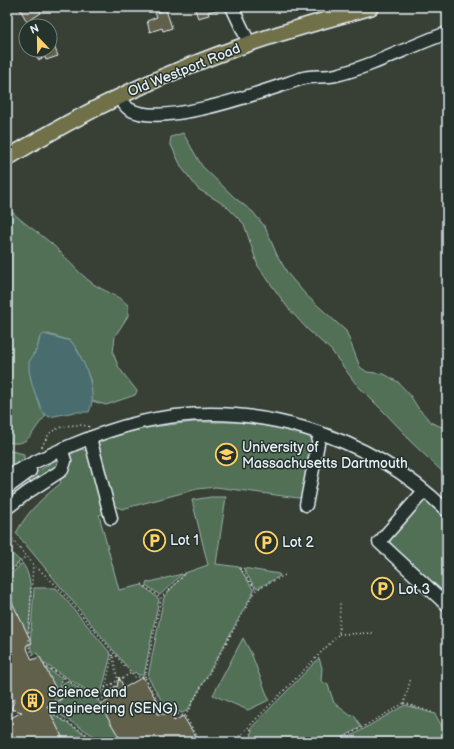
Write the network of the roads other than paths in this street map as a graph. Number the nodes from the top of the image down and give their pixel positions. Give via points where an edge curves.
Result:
1 (232, 7) edge
2 (371, 7) edge
3 (447, 33) edge
4 (249, 43) junction
5 (120, 97) junction
6 (7, 158) edge
7 (320, 433) junction
8 (95, 436) junction
9 (62, 451) junction
10 (13, 476) edge
11 (7, 488) edge
12 (424, 491) junction
13 (28, 492) junction
14 (306, 505) dead end
15 (7, 508) edge
16 (447, 511) edge
17 (111, 518) dead end
18 (447, 605) edge

1 - 4 street
2 - 4 main road, Old Westport Road
3 - 5 street via 336,75 310,76 195,110 141,113 125,106
4 - 5 main road, Old Westport Road via 183,68
5 - 6 main road, Old Westport Road
7 - 8 street via 270,420 208,415 154,419
7 - 12 street via 376,458
7 - 14 street
8 - 9 street
8 - 17 street
9 - 10 street
9 - 10 street via 32,464
9 - 13 street via 65,461 62,470
10 - 11 street
10 - 13 street
12 - 16 street
12 - 18 street via 381,540
13 - 15 street

